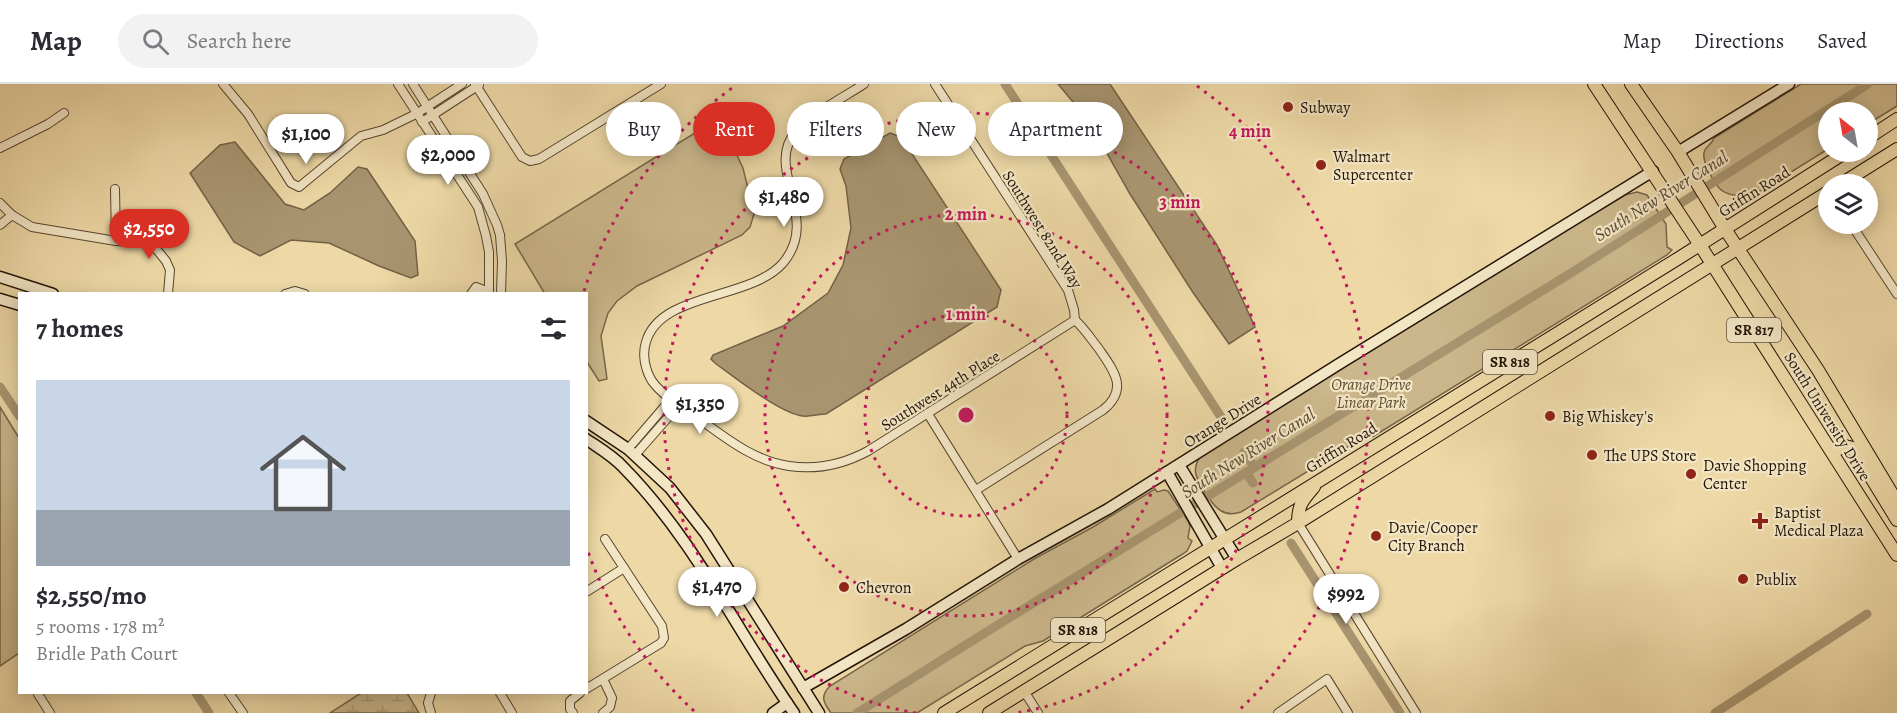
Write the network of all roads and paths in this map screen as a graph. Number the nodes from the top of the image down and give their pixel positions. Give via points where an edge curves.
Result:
1 (224, 84) edge
2 (398, 84) edge
3 (413, 84) edge
4 (462, 84) edge
5 (661, 84) edge
6 (864, 84) edge
7 (935, 84) edge
8 (1594, 84) edge
9 (1631, 84) edge
10 (1789, 84) edge
11 (478, 85) edge
12 (428, 107) junction
13 (64, 113) dead end
14 (416, 114) junction
15 (433, 115) junction
16 (1897, 119) edge
17 (422, 123) junction
18 (1878, 131) edge
19 (0, 148) edge
20 (1897, 149) edge
21 (1678, 152) junction
22 (1830, 162) edge
23 (1653, 171) junction
24 (1857, 174) edge
25 (115, 189) dead end
26 (1818, 198) edge
27 (0, 203) edge
28 (12, 215) junction
29 (0, 225) edge
30 (1725, 229) junction
31 (1858, 234) edge
32 (116, 241) junction
33 (1700, 245) junction
34 (1738, 249) junction
35 (1713, 265) junction
36 (0, 277) edge
37 (47, 292) edge
38 (168, 292) edge
39 (472, 292) edge
40 (487, 292) edge
41 (489, 292) edge
42 (501, 292) edge
43 (1897, 294) edge
44 (0, 299) edge
45 (18, 304) edge
46 (1075, 320) junction
47 (671, 399) junction
48 (679, 405) junction
49 (928, 414) junction
50 (588, 422) edge
51 (588, 440) edge
52 (631, 452) junction
53 (1832, 452) junction
54 (1179, 465) junction
55 (1167, 472) junction
56 (1320, 479) junction
57 (976, 490) junction
58 (676, 495) junction
59 (1897, 502) edge
60 (660, 509) junction
61 (1897, 520) edge
62 (1298, 523) junction
63 (605, 539) dead end
64 (1225, 539) junction
65 (1211, 548) junction
66 (1897, 555) edge
67 (1018, 559) junction
68 (1237, 559) junction
69 (624, 568) junction
70 (1222, 568) junction
71 (588, 591) edge
72 (603, 679) junction
73 (588, 688) edge
74 (803, 688) junction
75 (1024, 691) junction
76 (38, 694) edge
77 (231, 694) edge
78 (430, 694) edge
79 (501, 694) edge
80 (579, 694) edge
81 (787, 703) junction
82 (818, 711) edge
83 (50, 713) edge
84 (243, 713) edge
85 (431, 713) edge
86 (512, 713) edge
87 (573, 713) edge
88 (603, 713) edge
89 (773, 713) edge
90 (794, 713) edge
91 (944, 713) edge
92 (989, 713) edge
93 (1038, 713) edge
94 (1278, 713) edge
95 (1348, 713) edge
96 (1416, 713) edge

1 - 14 street via 248,114 291,183 299,187 361,136
2 - 14 street
3 - 12 street
4 - 12 street
5 - 11 street via 530,161 522,157
6 - 47 street, Southwest 44th Place via 807,121 788,144 785,165 797,228 785,261 764,277 669,313 657,322 646,342 645,358 648,374
7 - 46 street, Southwest 82nd Way via 1068,290
8 - 23 main road, South University Drive / SR 817
9 - 21 main road, South University Drive / SR 817
10 - 21 street
11 - 15 street
12 - 14 street
12 - 15 street
13 - 19 street
14 - 17 street
15 - 17 street
15 - 42 street via 483,194 497,225
16 - 18 main road
17 - 41 street via 478,207 489,252
20 - 24 main road
21 - 30 main road, South University Drive / SR 817
22 - 30 main road, Griffin Road / SR 818
23 - 33 main road, South University Drive / SR 817
23 - 54 street, Orange Drive
25 - 32 street
26 - 34 main road, SR 818
27 - 28 street
28 - 29 street
28 - 32 street via 32,227
30 - 33 main road, Griffin Road / SR 818
30 - 34 main road, South University Drive / SR 817
31 - 43 street
32 - 38 street via 144,242 157,250 170,270
33 - 35 main road, South University Drive / SR 817
33 - 56 main road, Griffin Road / SR 818
34 - 35 main road, SR 818
34 - 59 main road, South University Drive / SR 817 via 1818,370
35 - 53 main road, South University Drive / SR 817
35 - 62 main road, SR 818
36 - 37 street
39 - 40 street via 476,287
44 - 45 street
46 - 49 street, Southwest 44th Place
46 - 57 street, Southwest 82nd Way via 1116,376 1114,398 1103,410
47 - 48 street, Southwest 44th Place
47 - 52 street
48 - 49 street, Southwest 44th Place via 761,458 790,466 814,467 859,456
48 - 52 street
49 - 57 street
50 - 52 street
51 - 60 street via 621,465
52 - 58 street
53 - 61 main road via 1845,446 1853,448
53 - 66 main road, South University Drive / SR 817
54 - 55 street, Orange Drive
54 - 64 street
55 - 65 street
55 - 67 street, Orange Drive
56 - 62 main road via 1302,501
56 - 64 main road, Griffin Road / SR 818
57 - 67 street
58 - 60 street
58 - 74 street
60 - 81 street via 690,548
62 - 68 main road, SR 818
62 - 96 street
63 - 69 street
64 - 65 main road, Griffin Road / SR 818
64 - 68 street
65 - 70 street
65 - 91 main road, Griffin Road / SR 818
67 - 74 street, Orange Drive
68 - 70 main road, SR 818
69 - 71 street
69 - 72 street via 662,626 664,638
70 - 75 main road, SR 818
72 - 73 street
72 - 88 street via 612,698
74 - 82 street
75 - 92 main road, SR 818
75 - 93 street
76 - 83 street
77 - 84 street
78 - 85 street
79 - 86 street
80 - 87 street via 570,700
81 - 89 street
81 - 90 street
94 - 95 street via 1327,679

